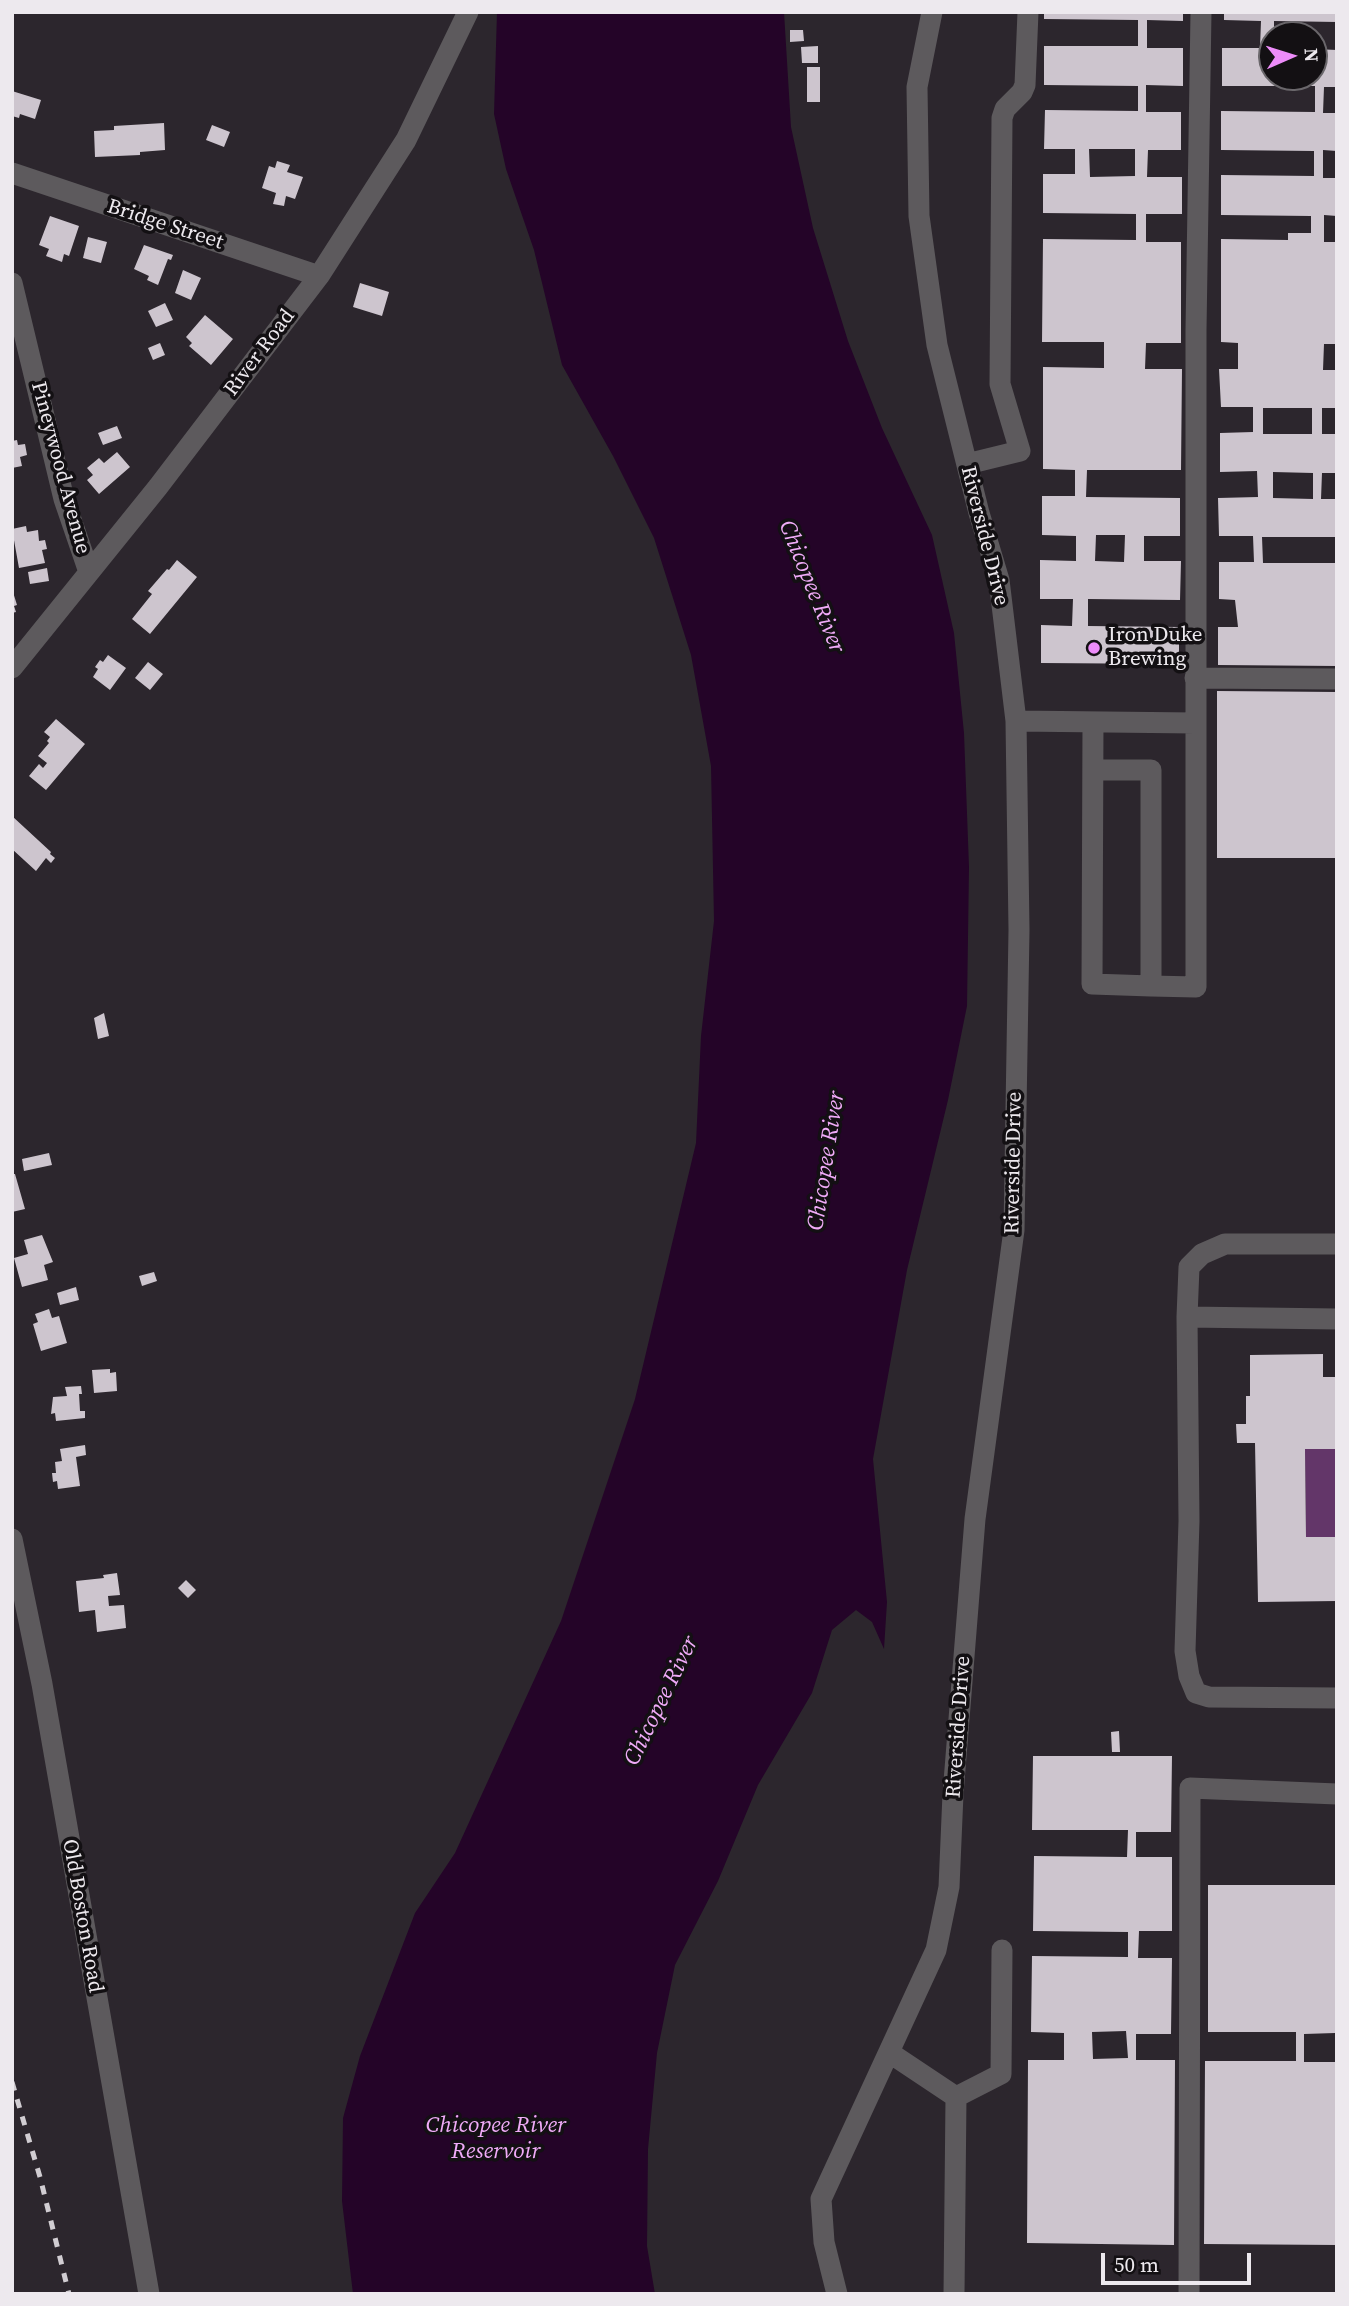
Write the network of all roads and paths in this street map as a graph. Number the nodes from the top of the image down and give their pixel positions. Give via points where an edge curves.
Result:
1 (468, 12) edge
2 (932, 12) edge
3 (1028, 12) edge
4 (1201, 12) edge
5 (12, 173) edge
6 (319, 276) junction
7 (12, 283) edge
8 (967, 464) junction
9 (89, 572) junction
10 (12, 668) edge
11 (1195, 678) junction
12 (1337, 679) edge
13 (1016, 721) junction
14 (1093, 722) junction
15 (1195, 723) junction
16 (1094, 770) junction
17 (1151, 986) junction
18 (1337, 1244) edge
19 (1187, 1317) junction
20 (1337, 1319) edge
21 (12, 1539) edge
22 (1337, 1698) edge
23 (1337, 1794) edge
24 (1002, 1950) dead end
25 (890, 2053) junction
26 (956, 2097) junction
27 (149, 2294) edge
28 (837, 2294) edge
29 (954, 2294) edge
30 (1189, 2294) edge

1 - 6 street, River Road via 406,140
2 - 8 street, Riverside Drive via 917,87 919,216 937,345
3 - 8 street via 1026,85 1002,118 1000,384 1020,451
4 - 11 street
5 - 6 street, Bridge Street
6 - 9 street, River Road
7 - 9 street, Pineywood Avenue via 64,499
8 - 13 street, Riverside Drive via 999,580
9 - 10 street, River Road
11 - 12 street
11 - 15 street
13 - 14 street
13 - 25 street, Riverside Drive via 1019,930 1014,1230 975,1519 949,1887 936,1950
14 - 15 street
14 - 16 street
15 - 17 street via 1196,986
16 - 17 street via 1151,770
16 - 17 street via 1092,985
18 - 19 street via 1225,1244 1202,1254 1189,1267
19 - 20 street
19 - 22 street via 1185,1651 1189,1676 1196,1693 1209,1697
21 - 27 street, Old Boston Road via 42,1684
23 - 30 street via 1190,1788
24 - 26 street via 1001,2074
25 - 26 street
25 - 28 street, Riverside Drive via 821,2199 824,2242
26 - 29 street

